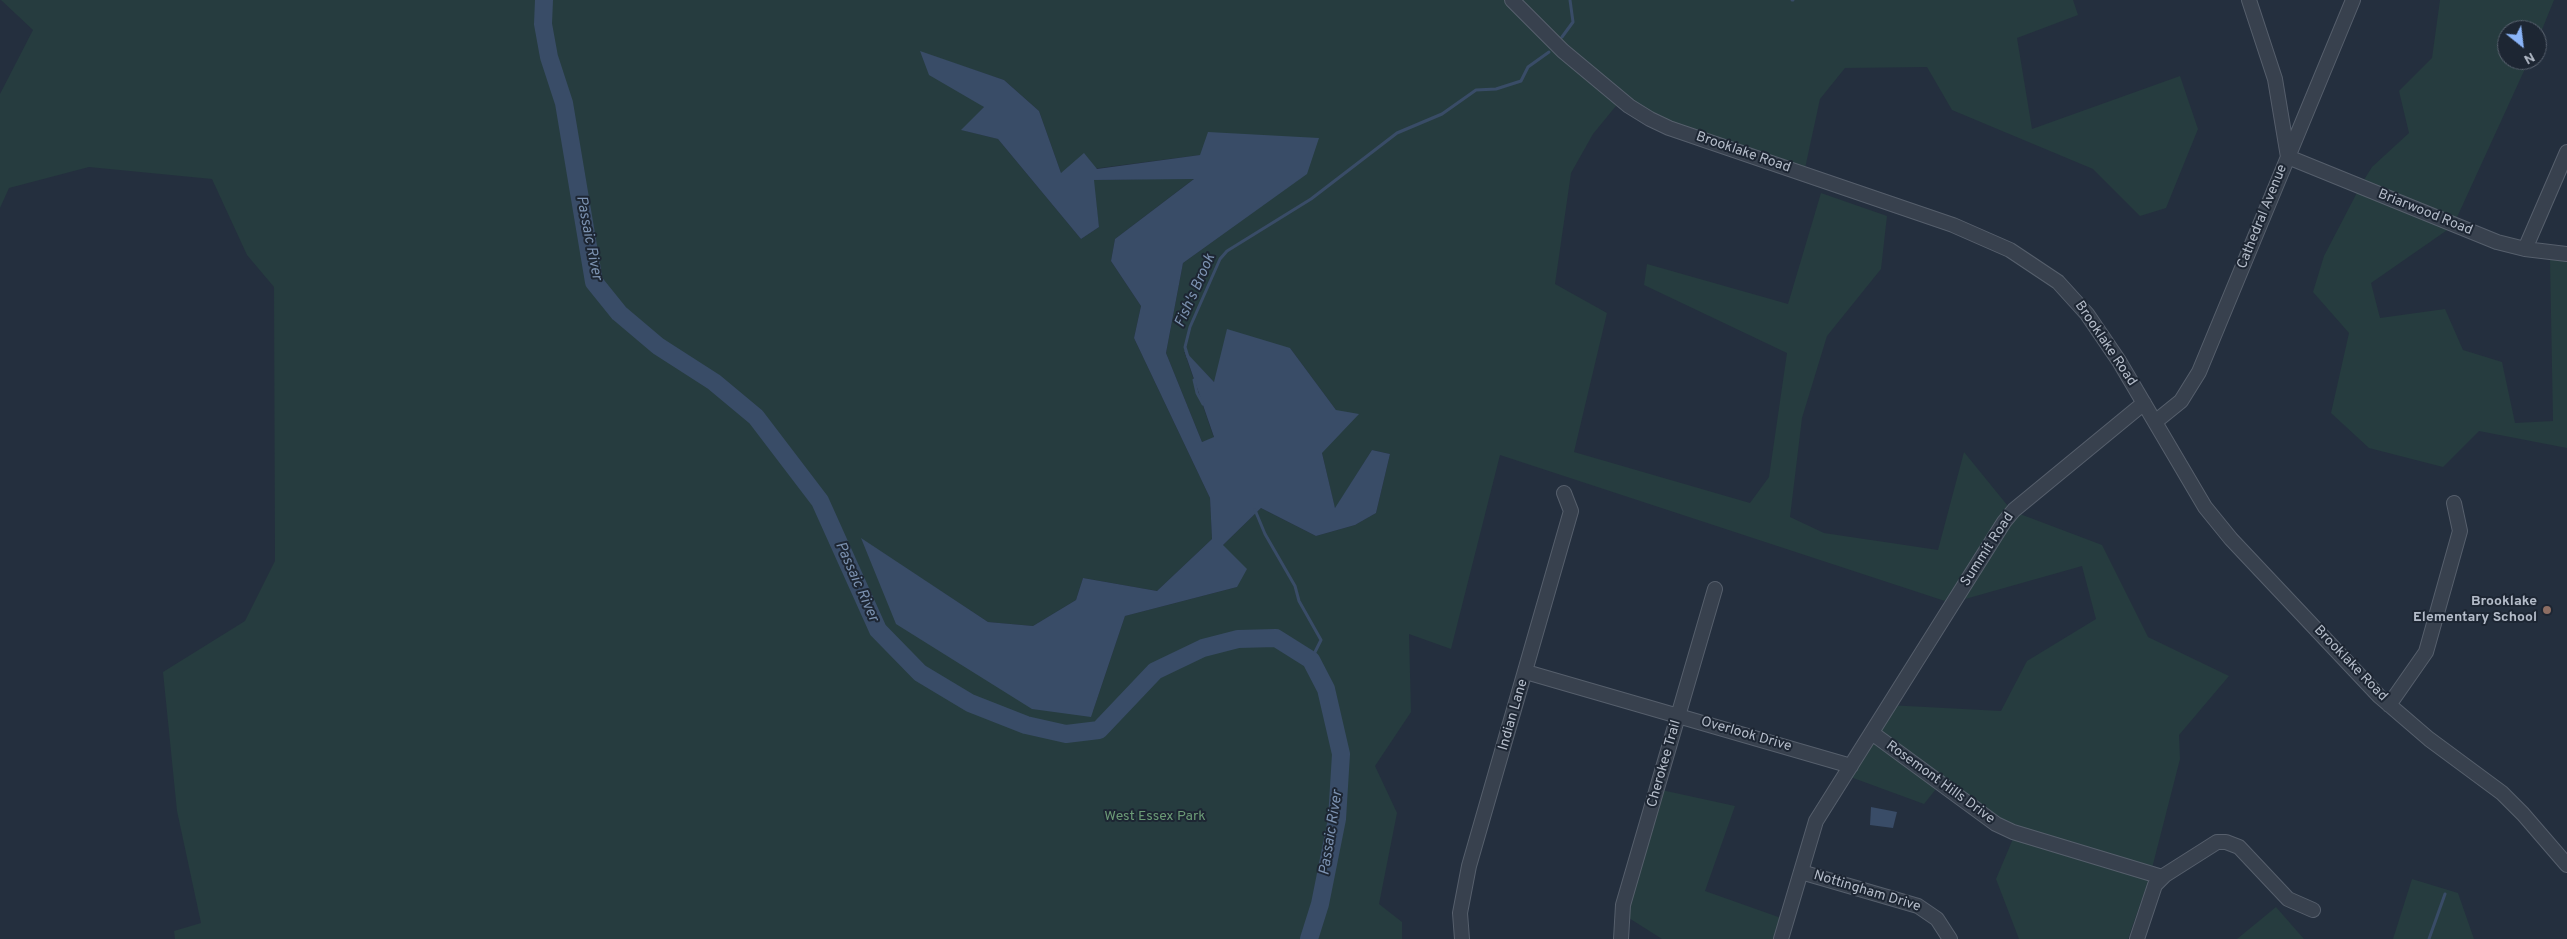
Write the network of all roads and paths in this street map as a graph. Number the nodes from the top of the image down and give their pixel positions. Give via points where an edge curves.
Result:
1 (1512, 0) edge
2 (2249, 0) edge
3 (2353, 0) edge
4 (2567, 152) edge
5 (2288, 157) junction
6 (2525, 250) junction
7 (2567, 254) edge
8 (2144, 403) junction
9 (2155, 422) junction
10 (1564, 493) dead end
11 (2454, 503) dead end
12 (1715, 589) dead end
13 (1526, 672) junction
14 (2389, 705) junction
15 (1679, 716) junction
16 (1872, 733) junction
17 (1850, 766) junction
18 (2567, 864) edge
19 (1801, 872) junction
20 (2162, 877) junction
21 (2313, 910) dead end
22 (1462, 939) edge
23 (1621, 939) edge
24 (1782, 939) edge
25 (1950, 939) edge
26 (2137, 939) edge

1 - 8 street, Brooklake Road via 1563,51 1629,106 1650,119 1953,225 2010,250 2044,271 2087,314
2 - 5 street via 2275,79
3 - 5 street, Cathedral Avenue
4 - 6 street
5 - 6 street, Briarwood Road via 2497,242
5 - 9 street, Cathedral Avenue via 2196,378 2180,401
6 - 7 street, Briarwood Road
8 - 9 street, Brooklake Road
8 - 16 street, Summit Road via 2014,510 2004,522
9 - 14 street, Brooklake Road via 2214,520
10 - 13 street, Indian Lane via 1571,511
11 - 14 street via 2460,531 2426,652
12 - 15 street, Cherokee Trail
13 - 15 street, Overlook Drive
13 - 22 street, Indian Lane via 1463,891 1460,913
14 - 18 street, Brooklake Road via 2429,740 2502,793
15 - 17 street, Overlook Drive
15 - 23 street, Cherokee Trail via 1623,906
16 - 17 street, Rosemont Hills Drive
16 - 20 street, Rosemont Hills Drive via 1996,824
17 - 19 street via 1816,822
19 - 24 street
19 - 25 street, Nottingham Drive via 1918,906 1936,919
20 - 21 street via 2211,844 2226,842 2238,847 2288,899
20 - 26 street via 2150,895

